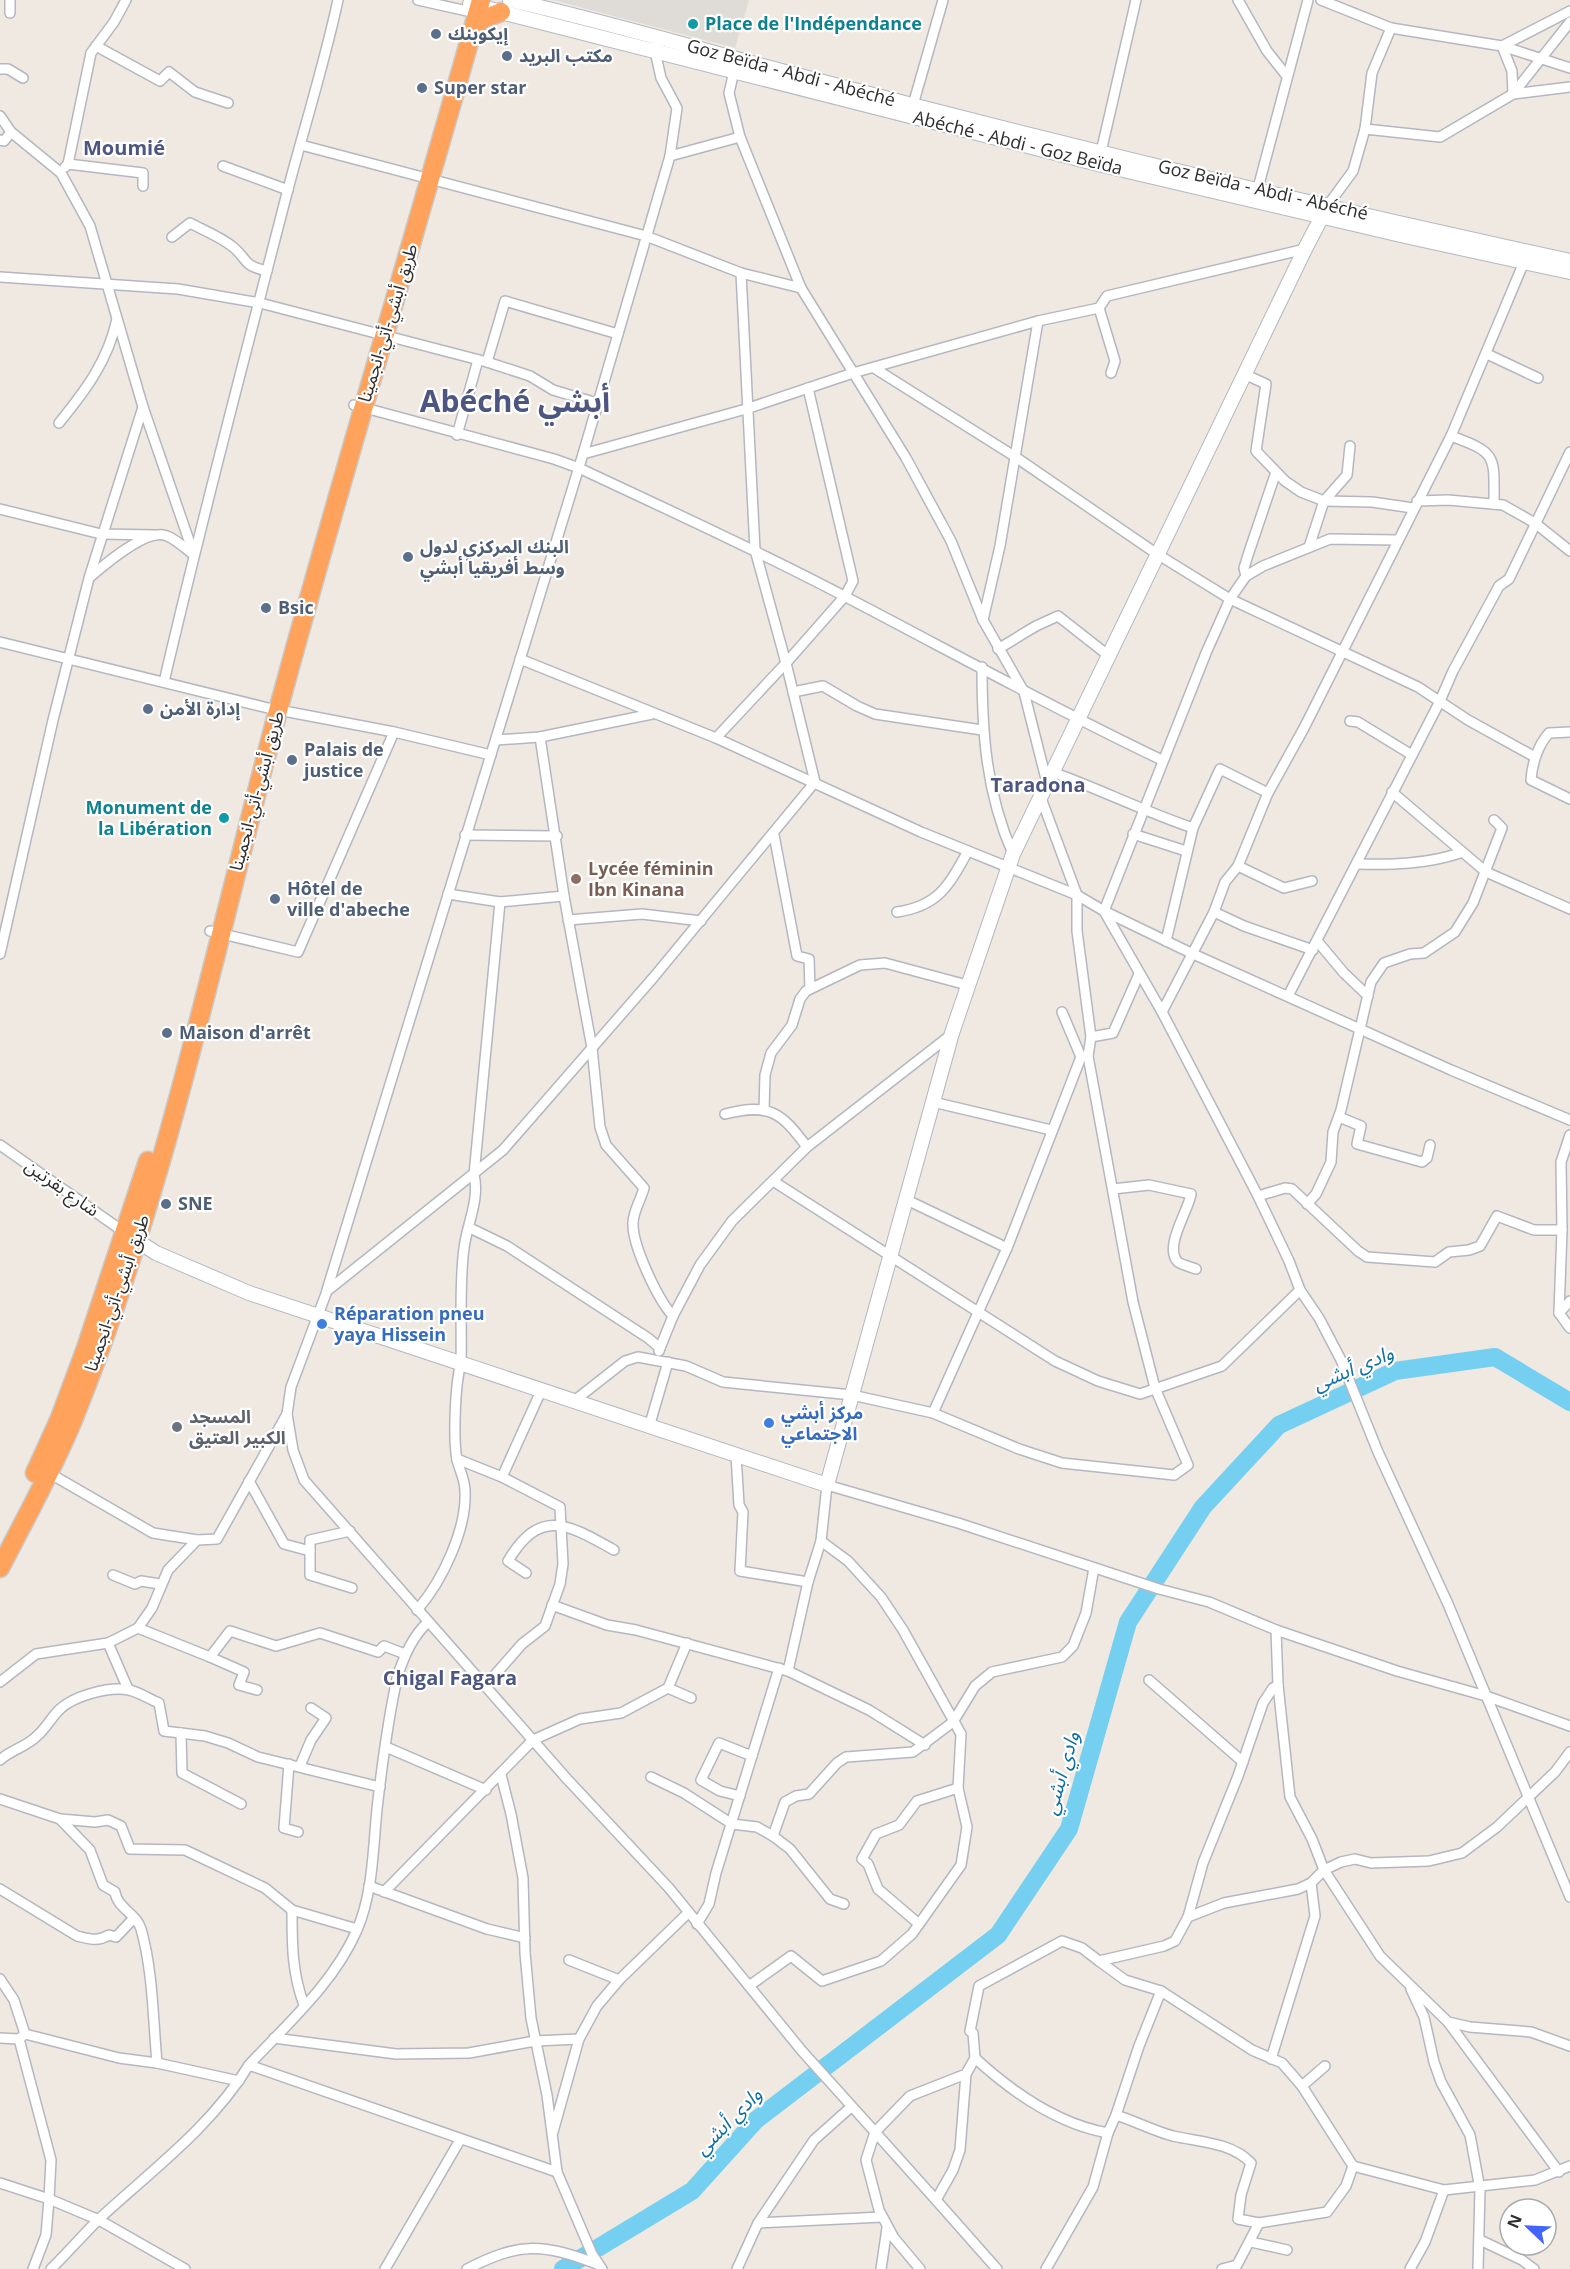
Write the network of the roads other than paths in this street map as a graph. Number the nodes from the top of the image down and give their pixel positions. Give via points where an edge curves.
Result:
1 (10, 0) edge
2 (126, 0) edge
3 (338, 0) edge
4 (418, 0) edge
5 (943, 0) edge
6 (1137, 0) edge
7 (1238, 0) edge
8 (1308, 0) edge
9 (1321, 0) edge
10 (474, 4) edge
11 (506, 6) edge
12 (1570, 11) edge
13 (10, 12) dead end
14 (1570, 22) edge
15 (1391, 28) junction
16 (470, 35) junction
17 (657, 45) junction
18 (96, 46) junction
19 (1502, 46) junction
20 (1541, 57) junction
21 (735, 64) junction
22 (1570, 68) edge
23 (0, 69) edge
24 (1286, 75) junction
25 (23, 78) dead end
26 (1570, 87) edge
27 (1513, 94) junction
28 (228, 103) dead end
29 (885, 104) junction
30 (913, 105) junction
31 (0, 116) edge
32 (1365, 129) junction
33 (11, 132) junction
34 (740, 137) junction
35 (1, 143) edge
36 (301, 145) junction
37 (1101, 152) junction
38 (670, 156) junction
39 (68, 164) junction
40 (223, 166) dead end
41 (61, 173) junction
42 (426, 177) junction
43 (143, 186) dead end
44 (1258, 188) junction
45 (288, 190) junction
46 (1326, 211) junction
47 (646, 236) junction
48 (172, 237) dead end
49 (1305, 249) junction
50 (1570, 261) edge
51 (1524, 262) junction
52 (267, 272) junction
53 (1570, 272) edge
54 (741, 273) junction
55 (0, 277) edge
56 (108, 283) junction
57 (801, 288) junction
58 (260, 303) junction
59 (1099, 308) junction
60 (117, 317) junction
61 (1038, 321) junction
62 (618, 334) junction
63 (380, 335) junction
64 (1486, 354) junction
65 (483, 361) junction
66 (874, 368) junction
67 (853, 373) junction
68 (1111, 373) dead end
69 (1244, 374) junction
70 (1538, 378) dead end
71 (808, 388) junction
72 (597, 403) junction
73 (143, 407) junction
74 (358, 407) junction
75 (746, 409) junction
76 (59, 423) dead end
77 (457, 435) junction
78 (1451, 436) junction
79 (1350, 446) dead end
80 (1570, 452) edge
81 (583, 454) junction
82 (1014, 456) junction
83 (579, 468) junction
84 (1276, 472) junction
85 (1324, 501) junction
86 (1494, 504) junction
87 (1415, 505) junction
88 (0, 509) edge
89 (1535, 523) junction
90 (101, 534) junction
91 (154, 535) junction
92 (1397, 540) junction
93 (1309, 547) junction
94 (755, 550) junction
95 (1570, 551) edge
96 (1157, 554) junction
97 (194, 555) junction
98 (1246, 576) junction
99 (89, 578) junction
100 (845, 596) junction
101 (1230, 599) junction
102 (983, 620) junction
103 (0, 642) edge
104 (998, 649) junction
105 (1341, 652) junction
106 (1109, 656) junction
107 (68, 657) junction
108 (520, 659) junction
109 (786, 663) junction
110 (982, 667) junction
111 (164, 682) junction
112 (794, 692) junction
113 (1024, 692) junction
114 (1439, 703) junction
115 (273, 709) junction
116 (652, 714) junction
117 (1077, 720) junction
118 (1350, 721) dead end
119 (982, 730) junction
120 (394, 732) junction
121 (1570, 732) edge
122 (540, 737) junction
123 (716, 738) junction
124 (496, 740) junction
125 (491, 754) junction
126 (1412, 755) junction
127 (1535, 757) junction
128 (1162, 760) junction
129 (1050, 778) junction
130 (815, 782) junction
131 (1392, 792) junction
132 (1268, 793) junction
133 (1041, 798) junction
134 (1570, 799) edge
135 (1143, 811) junction
136 (1494, 820) dead end
137 (1193, 828) junction
138 (1133, 834) junction
139 (465, 835) junction
140 (774, 835) junction
141 (556, 836) junction
142 (968, 851) junction
143 (1186, 851) junction
144 (1460, 853) junction
145 (1013, 854) junction
146 (1357, 864) junction
147 (1238, 866) junction
148 (1008, 868) junction
149 (1486, 872) junction
150 (1312, 881) dead end
151 (448, 894) junction
152 (1077, 895) junction
153 (564, 896) junction
154 (500, 902) junction
155 (1570, 909) edge
156 (1104, 911) junction
157 (897, 912) dead end
158 (1214, 912) junction
159 (568, 920) junction
160 (701, 921) junction
161 (215, 932) junction
162 (1166, 941) junction
163 (1315, 946) junction
164 (1191, 953) junction
165 (0, 954) edge
166 (1139, 974) junction
167 (967, 985) junction
168 (810, 989) junction
169 (1288, 996) junction
170 (1368, 996) junction
171 (1062, 1012) dead end
172 (1162, 1012) junction
173 (1361, 1030) junction
174 (952, 1034) junction
175 (1091, 1037) junction
176 (592, 1048) junction
177 (1084, 1057) junction
178 (933, 1102) junction
179 (764, 1110) junction
180 (725, 1114) dead end
181 (1339, 1117) junction
182 (1570, 1120) edge
183 (1051, 1130) junction
184 (1570, 1135) edge
185 (0, 1145) edge
186 (1430, 1145) dead end
187 (807, 1147) junction
188 (474, 1175) junction
189 (774, 1181) junction
190 (1113, 1189) junction
191 (1258, 1196) junction
192 (907, 1200) junction
193 (1307, 1204) junction
194 (470, 1228) junction
195 (1563, 1230) junction
196 (129, 1236) junction
197 (1007, 1248) junction
198 (891, 1257) junction
199 (1196, 1269) dead end
200 (1300, 1290) junction
201 (327, 1291) junction
202 (1570, 1301) edge
203 (980, 1312) junction
204 (1559, 1313) junction
205 (316, 1315) junction
206 (673, 1316) junction
207 (1570, 1328) edge
208 (660, 1347) junction
209 (656, 1359) junction
210 (668, 1362) junction
211 (461, 1363) junction
212 (1155, 1388) junction
213 (541, 1391) junction
214 (852, 1395) junction
215 (574, 1401) junction
216 (933, 1413) junction
217 (287, 1414) junction
218 (649, 1427) junction
219 (735, 1455) junction
220 (457, 1459) junction
221 (49, 1473) junction
222 (502, 1477) junction
223 (249, 1481) junction
224 (827, 1485) junction
225 (562, 1525) junction
226 (350, 1531) junction
227 (197, 1540) junction
228 (0, 1541) edge
229 (821, 1541) junction
230 (614, 1550) dead end
231 (310, 1551) junction
232 (0, 1568) edge
233 (1094, 1568) junction
234 (526, 1573) dead end
235 (113, 1575) dead end
236 (808, 1582) junction
237 (160, 1584) junction
238 (352, 1588) dead end
239 (552, 1605) junction
240 (417, 1610) junction
241 (428, 1622) junction
242 (138, 1628) junction
243 (1276, 1630) junction
244 (687, 1643) junction
245 (108, 1644) junction
246 (405, 1654) junction
247 (210, 1657) junction
248 (783, 1669) junction
249 (1149, 1680) dead end
250 (0, 1682) edge
251 (486, 1685) junction
252 (1278, 1685) junction
253 (669, 1688) junction
254 (128, 1689) junction
255 (257, 1690) dead end
256 (1486, 1696) junction
257 (691, 1698) dead end
258 (311, 1708) dead end
259 (953, 1722) junction
260 (1570, 1726) edge
261 (181, 1733) junction
262 (533, 1740) junction
263 (925, 1745) junction
264 (386, 1747) junction
265 (1570, 1752) edge
266 (752, 1756) junction
267 (0, 1760) edge
268 (1243, 1762) junction
269 (289, 1764) junction
270 (300, 1766) junction
271 (501, 1775) junction
272 (651, 1777) dead end
273 (380, 1787) junction
274 (958, 1788) junction
275 (486, 1790) junction
276 (740, 1796) junction
277 (0, 1799) edge
278 (1527, 1799) junction
279 (241, 1804) dead end
280 (60, 1819) junction
281 (732, 1824) junction
282 (298, 1832) dead end
283 (773, 1836) junction
284 (1323, 1870) junction
285 (1311, 1883) junction
286 (369, 1886) junction
287 (0, 1889) edge
288 (384, 1892) junction
289 (1570, 1897) edge
290 (844, 1904) dead end
291 (292, 1910) junction
292 (688, 1913) junction
293 (1188, 1917) junction
294 (134, 1918) junction
295 (919, 1923) junction
296 (697, 1924) junction
297 (357, 1929) junction
298 (525, 1938) junction
299 (569, 1960) dead end
300 (1099, 1961) junction
301 (0, 1979) edge
302 (619, 1980) junction
303 (1407, 1981) junction
304 (749, 1986) junction
305 (1161, 1991) junction
306 (304, 2005) junction
307 (1448, 2022) junction
308 (22, 2036) junction
309 (0, 2038) edge
310 (273, 2038) junction
311 (579, 2039) junction
312 (535, 2041) junction
313 (1570, 2046) edge
314 (975, 2058) junction
315 (1271, 2059) junction
316 (157, 2063) junction
317 (249, 2065) junction
318 (1324, 2066) dead end
319 (966, 2074) junction
320 (239, 2081) junction
321 (1302, 2086) junction
322 (851, 2108) junction
323 (1116, 2115) junction
324 (875, 2132) junction
325 (1108, 2133) junction
326 (552, 2135) junction
327 (460, 2140) junction
328 (1353, 2166) junction
329 (1570, 2166) edge
330 (557, 2172) junction
331 (1559, 2172) junction
332 (0, 2183) edge
333 (1480, 2189) junction
334 (1444, 2190) junction
335 (49, 2199) junction
336 (936, 2200) junction
337 (882, 2217) junction
338 (99, 2220) junction
339 (758, 2223) junction
340 (1259, 2223) junction
341 (888, 2228) junction
342 (1480, 2240) junction
343 (1251, 2242) junction
344 (1287, 2250) dead end
345 (988, 2258) junction
346 (600, 2266) edge
347 (33, 2269) edge
348 (51, 2269) edge
349 (185, 2269) edge
350 (385, 2269) edge
351 (467, 2269) edge
352 (737, 2269) edge
353 (881, 2269) edge
354 (920, 2269) edge
355 (987, 2269) edge
356 (997, 2269) edge
357 (1046, 2269) edge
358 (1222, 2269) edge
359 (1410, 2269) edge
360 (1478, 2269) edge
361 (1534, 2269) edge

1 - 13 street
2 - 18 street
3 - 36 street
4 - 10 street
5 - 30 street
6 - 37 street
7 - 24 street via 1267,51
8 - 24 street
9 - 15 street
10 - 11 street
10 - 16 highway
10 - 42 highway
11 - 16 highway via 481,20
11 - 17 street
11 - 17 street, Goz Beïda - Abdi - Abéché via 608,23
12 - 19 street
14 - 20 street
15 - 19 street
15 - 32 street via 1372,73
16 - 42 highway
17 - 21 street, Goz Beïda - Abdi - Abéché
17 - 38 street via 661,78 677,108
18 - 28 street via 160,81 169,72 195,92
18 - 39 street
19 - 20 street
19 - 27 street via 1512,71
20 - 22 street
20 - 27 street
21 - 29 street, Goz Beïda - Abdi - Abéché
21 - 34 street via 729,93
23 - 25 street
24 - 44 street
26 - 27 street
27 - 32 street via 1440,137
29 - 30 street, Goz Beïda - Abdi - Abéché
29 - 46 street, Abéché - Abdi - Goz Beïda via 1098,164
30 - 37 street, Goz Beïda - Abdi - Abéché
31 - 33 street
32 - 46 street via 1353,171
33 - 35 street
33 - 41 street
34 - 38 street
34 - 57 street
36 - 42 street
36 - 45 street
37 - 44 street, Goz Beïda - Abdi - Abéché
38 - 47 street
39 - 41 street
39 - 43 street via 143,174
40 - 45 street
41 - 56 street via 90,226
42 - 47 street
42 - 63 highway
44 - 46 street, Goz Beïda - Abdi - Abéché
45 - 52 street
46 - 49 street
46 - 50 street, Goz Beïda - Abdi - Abéché
46 - 51 street, Abéché - Abdi - Goz Beïda
47 - 54 street
47 - 62 street
48 - 52 street via 190,223 234,247 253,268
49 - 59 street via 1107,296
49 - 69 street
51 - 53 street, Abéché - Abdi - Goz Beïda
51 - 64 street
52 - 58 street
54 - 57 street
54 - 75 street
55 - 56 street
56 - 58 street
56 - 60 street
57 - 67 street
58 - 63 street
58 - 97 street
59 - 61 street
59 - 68 street via 1115,361
60 - 73 street
60 - 76 street via 112,343 97,372
61 - 66 street
61 - 82 street
62 - 65 street via 505,301
62 - 72 street
63 - 65 street
63 - 74 highway
64 - 70 street
64 - 78 street
65 - 72 street
65 - 77 street
66 - 67 street
66 - 82 street
67 - 71 street
67 - 102 street via 906,458 951,542
69 - 84 street via 1266,384 1256,451
69 - 96 street
71 - 75 street
71 - 100 street via 853,581
72 - 81 street
73 - 90 street
73 - 97 street
74 - 77 street
74 - 115 highway
75 - 81 street
75 - 94 street
77 - 83 street
78 - 86 street via 1480,446 1490,454
78 - 87 street
79 - 85 street via 1347,475
80 - 89 street
81 - 83 street
82 - 96 street
82 - 102 street
83 - 94 street
83 - 108 street
84 - 85 street via 1301,492
84 - 98 street via 1244,568
85 - 87 street
85 - 93 street
86 - 87 street via 1448,500
86 - 89 street
87 - 92 street
88 - 90 street
89 - 95 street
89 - 114 street via 1509,579 1500,586
90 - 91 street
90 - 99 street
91 - 97 street via 166,535
91 - 99 street via 109,560
92 - 93 street via 1342,538
92 - 105 street
93 - 98 street
94 - 100 street
94 - 109 street
96 - 101 street
96 - 106 street
97 - 111 street
98 - 101 street
99 - 107 street
100 - 109 street
100 - 110 street
101 - 105 street
101 - 128 street
102 - 104 street
103 - 107 street
104 - 106 street via 1058,616
104 - 113 street
105 - 114 street via 1418,687
105 - 132 street
106 - 117 street
107 - 111 street
107 - 165 street
108 - 116 street
108 - 124 street
109 - 112 street
109 - 123 street
110 - 113 street
110 - 119 street
111 - 115 street
112 - 119 street via 824,686 875,714
112 - 130 street
113 - 117 street
113 - 129 street
114 - 126 street
114 - 127 street
115 - 120 street
115 - 161 highway
116 - 122 street
116 - 123 street
117 - 128 street
117 - 129 street
118 - 126 street
119 - 145 street via 988,779
120 - 125 street
120 - 161 street via 298,952
121 - 127 street via 1549,733
122 - 124 street
122 - 141 street
123 - 130 street
124 - 125 street
125 - 139 street
126 - 131 street
127 - 134 street via 1531,780
128 - 135 street
129 - 133 street
129 - 135 street via 1093,786
130 - 140 street
130 - 142 street
131 - 144 street
131 - 146 street
132 - 137 street via 1220,770
132 - 147 street
133 - 145 street
133 - 152 street
135 - 137 street
135 - 138 street
136 - 149 street via 1502,828
137 - 143 street
138 - 143 street
138 - 156 street
139 - 141 street
139 - 151 street
140 - 160 street
140 - 168 street via 798,956 809,959
141 - 153 street
142 - 148 street
142 - 157 street via 950,885 918,909
143 - 162 street
144 - 146 street via 1433,860
144 - 149 street
145 - 148 street
146 - 163 street
147 - 150 street via 1284,888
147 - 158 street via 1225,882
148 - 152 street
148 - 167 street
149 - 155 street
149 - 170 street via 1455,932 1424,953 1384,963 1371,982
151 - 154 street
151 - 201 street
152 - 156 street
152 - 175 street via 1077,931
153 - 154 street
153 - 159 street
154 - 188 street
156 - 162 street
156 - 166 street
158 - 163 street via 1244,926
158 - 164 street
159 - 160 street via 642,914
159 - 176 street
160 - 176 street
161 - 196 highway via 188,1047 158,1133
162 - 164 street
163 - 169 street
163 - 170 street
164 - 169 street
164 - 172 street
166 - 172 street
166 - 175 street via 1113,1034
167 - 168 street via 872,963
167 - 174 street
168 - 179 street via 800,999 792,1024 771,1053 765,1075
169 - 173 street
170 - 173 street
171 - 177 street
172 - 191 street
173 - 181 street
173 - 182 street
174 - 178 street
174 - 187 street
175 - 177 street
176 - 188 street via 503,1150
176 - 206 street via 600,1126 606,1145 644,1188 633,1220 633,1236 664,1306
177 - 183 street
177 - 190 street
178 - 183 street
178 - 192 street
179 - 180 street
179 - 187 street via 787,1120
181 - 186 street via 1361,1126 1357,1144 1422,1162
181 - 193 street via 1332,1139 1331,1162
183 - 197 street
184 - 195 street via 1561,1162
185 - 196 street, شارع بقرتين
187 - 189 street
188 - 194 street
188 - 201 street
189 - 198 street
189 - 206 street via 713,1245
190 - 199 street via 1149,1185 1191,1194 1178,1226 1176,1256 1180,1263
190 - 212 street
191 - 193 street via 1288,1187
191 - 200 street
192 - 197 street
192 - 198 street
193 - 195 street via 1358,1251 1367,1257 1385,1259 1435,1262 1449,1252 1469,1250 1484,1240 1497,1216 1534,1230
194 - 208 street via 531,1261
194 - 211 street via 464,1247
195 - 204 street
196 - 205 street via 156,1253 249,1293
196 - 221 highway, طريق أبشي-أتي-انجمينا via 97,1356
196 - 228 highway via 60,1418
197 - 203 street
198 - 203 street
198 - 214 street
200 - 212 street via 1222,1366
200 - 256 street via 1341,1360 1377,1452 1449,1604
201 - 205 street
202 - 204 street
203 - 212 street via 1055,1361 1098,1381 1140,1394
203 - 216 street
204 - 207 street
205 - 211 street
205 - 217 street via 291,1387
206 - 208 street
208 - 209 street
209 - 210 street
209 - 215 street via 638,1357 625,1361
210 - 214 street via 723,1382
210 - 218 street
211 - 213 street
211 - 220 street via 457,1379
212 - 216 street via 1188,1465 1174,1475 1062,1463
213 - 215 street
213 - 222 street
214 - 216 street
214 - 224 street
215 - 218 street
217 - 223 street
217 - 226 street via 293,1450 304,1480
218 - 219 street
219 - 224 street
219 - 236 street via 743,1512 740,1571
220 - 222 street
220 - 240 street via 465,1491 462,1517 447,1565
221 - 227 street via 153,1533
221 - 232 highway, طريق أبشي-أتي-انجمينا
222 - 225 street via 560,1507
223 - 227 street via 217,1539
223 - 231 street via 284,1544
224 - 229 street
224 - 233 street
225 - 230 street
225 - 234 street via 532,1530 520,1540 508,1561
225 - 239 street via 560,1584
226 - 231 street via 310,1540
226 - 240 street
227 - 237 street
229 - 236 street
229 - 259 street via 848,1561 881,1597
231 - 238 street via 310,1575
233 - 243 street via 1209,1602
233 - 259 street via 1086,1612 1073,1646 1062,1657 992,1672 975,1686
235 - 237 street via 135,1584
236 - 248 street
237 - 242 street via 152,1608
239 - 244 street via 607,1625
239 - 251 street via 545,1626 522,1644
240 - 241 street
241 - 246 street
241 - 251 street
242 - 245 street
242 - 247 street
243 - 252 street
243 - 256 street
244 - 248 street
244 - 253 street
245 - 250 street via 36,1654
245 - 254 street
246 - 247 street via 384,1646 378,1652 320,1634 276,1646 230,1631
246 - 264 street via 392,1700
247 - 255 street via 244,1672 239,1685
248 - 263 street via 869,1710
248 - 266 street
249 - 268 street
251 - 262 street
252 - 268 street via 1263,1703
252 - 284 street via 1290,1797
253 - 257 street
253 - 262 street via 621,1713 580,1719
254 - 261 street via 159,1703 164,1731
254 - 267 street via 105,1691 69,1703 28,1744 12,1749
256 - 260 street
256 - 278 street
258 - 270 street via 326,1718 310,1740
259 - 263 street
259 - 274 street via 961,1734
261 - 269 street via 228,1743 258,1757
261 - 279 street via 182,1773
262 - 271 street
262 - 292 street
263 - 283 street via 913,1752 846,1757 809,1794 785,1802
264 - 273 street
264 - 275 street
265 - 278 street
266 - 276 street
266 - 276 street via 719,1743 701,1780
268 - 293 street via 1203,1863
269 - 270 street
269 - 282 street via 284,1828
270 - 273 street
271 - 275 street
271 - 298 street via 523,1878
272 - 281 street
273 - 286 street
274 - 295 street via 967,1827 962,1865
274 - 295 street via 917,1802 899,1825 876,1834 862,1858 878,1889
275 - 288 street
276 - 281 street
277 - 280 street
278 - 284 street via 1473,1848 1462,1853 1429,1861 1371,1863 1354,1859
278 - 289 street
280 - 291 street via 108,1820 121,1826 129,1849 185,1850 265,1888
280 - 294 street via 90,1850 103,1885 115,1892 116,1899
281 - 283 street via 757,1827
281 - 296 street via 709,1904
283 - 290 street via 790,1849 830,1899
284 - 285 street
284 - 303 street via 1380,1956
285 - 293 street via 1267,1897 1224,1903
285 - 315 street via 1315,1916
286 - 288 street
286 - 297 street
287 - 294 street via 77,1936 91,1940 116,1937
288 - 298 street via 487,1929
291 - 297 street
291 - 306 street via 295,1981
292 - 296 street
292 - 302 street
293 - 300 street via 1175,1941
294 - 316 street via 140,1926 151,1990
295 - 304 street via 881,1960 822,1981 791,1956
296 - 304 street
297 - 306 street via 328,1979
298 - 312 street
299 - 302 street
300 - 305 street via 1125,1980
300 - 314 street via 1082,1948 1062,1941 979,1986 970,2031
301 - 308 street via 14,2000
302 - 311 street via 597,2006
303 - 307 street
303 - 333 street via 1424,2017 1441,2082 1470,2135
304 - 322 street
305 - 315 street
305 - 323 street
306 - 310 street
307 - 313 street via 1531,2032
307 - 331 street
308 - 309 street
308 - 316 street
308 - 335 street via 51,2160
310 - 312 street via 396,2054 468,2053
310 - 317 street
311 - 312 street
311 - 326 street
312 - 326 street
314 - 319 street
314 - 325 street via 1030,2101 1081,2128
315 - 321 street via 1282,2063
316 - 320 street
317 - 320 street
317 - 327 street
318 - 321 street
319 - 324 street via 910,2096
319 - 336 street via 960,2150
320 - 338 street via 177,2151
321 - 328 street
322 - 324 street
322 - 339 street via 814,2140
323 - 325 street
323 - 340 street via 1245,2156 1251,2163 1238,2218
324 - 336 street
324 - 337 street via 866,2160
325 - 357 street via 1093,2187
326 - 330 street
327 - 330 street
327 - 350 street
328 - 334 street
328 - 340 street via 1346,2186 1327,2212
329 - 331 street
330 - 346 street
331 - 333 street
332 - 335 street
333 - 334 street
333 - 342 street
334 - 359 street via 1425,2242
335 - 338 street
335 - 347 street via 46,2235
336 - 345 street
337 - 339 street
337 - 341 street
338 - 348 street
338 - 349 street
339 - 352 street
340 - 343 street
341 - 353 street
341 - 354 street
342 - 360 street
342 - 361 street
343 - 344 street
343 - 358 street via 1237,2265
345 - 355 street
345 - 356 street
346 - 351 street via 567,2252 526,2247 499,2253

